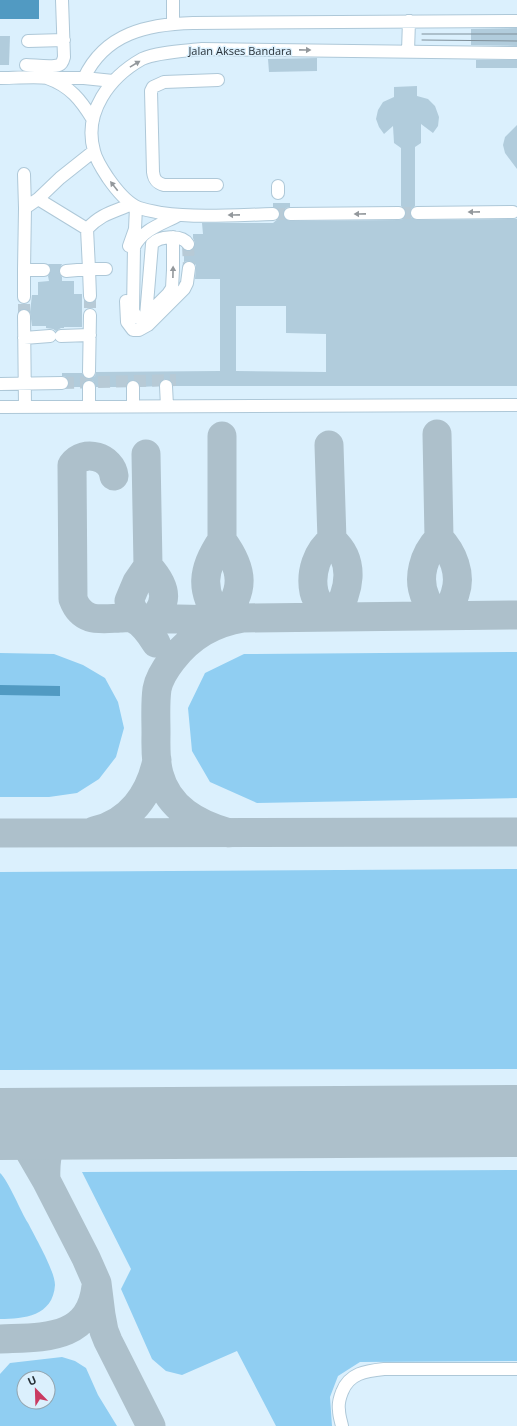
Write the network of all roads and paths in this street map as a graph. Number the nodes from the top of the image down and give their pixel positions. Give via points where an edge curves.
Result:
1 (173, 0) edge
2 (61, 1) edge
3 (409, 21) junction
4 (517, 21) edge
5 (173, 24) junction
6 (64, 40) junction
7 (28, 41) dead end
8 (408, 51) junction
9 (517, 53) edge
10 (26, 65) dead end
11 (46, 65) junction
12 (0, 78) edge
13 (46, 78) junction
14 (84, 78) junction
15 (218, 80) dead end
16 (113, 81) junction
17 (93, 120) junction
18 (94, 151) junction
19 (24, 174) dead end
20 (217, 186) dead end
21 (38, 199) junction
22 (134, 205) junction
23 (25, 208) junction
24 (513, 212) dead end
25 (399, 213) tunnel mouth
26 (417, 213) tunnel mouth
27 (273, 214) tunnel mouth
28 (290, 214) tunnel mouth
29 (180, 215) junction
30 (87, 228) junction
31 (173, 237) junction
32 (188, 244) dead end
33 (189, 268) tunnel mouth
34 (89, 269) junction
35 (106, 269) dead end
36 (24, 270) junction
37 (44, 270) dead end
38 (66, 271) dead end
39 (90, 296) tunnel mouth
40 (24, 297) tunnel mouth
41 (90, 315) tunnel mouth
42 (24, 316) tunnel mouth
43 (146, 316) junction
44 (90, 335) junction
45 (24, 338) junction
46 (89, 372) dead end
47 (25, 383) junction
48 (62, 383) tunnel mouth
49 (0, 384) edge
50 (166, 386) dead end
51 (89, 387) dead end
52 (133, 387) dead end
53 (517, 405) edge
54 (0, 406) edge
55 (25, 406) junction
56 (89, 406) junction
57 (133, 406) junction
58 (167, 406) junction
59 (517, 1369) edge
60 (342, 1426) edge

1 - 5 street
2 - 6 street
3 - 4 street
3 - 5 street
3 - 8 street
5 - 14 street via 136,31 114,42 96,57
6 - 7 street
6 - 11 street via 63,62 59,65
8 - 9 street, Jalan Akses Bandara
16 -> 8 street, Jalan Akses Bandara via 144,58 202,49
10 - 11 street
11 - 13 street
12 - 13 street
13 - 14 street
13 - 17 street via 76,95
14 - 16 street
15 - 20 street via 164,82 153,87 151,91 154,179 164,185
16 - 17 street, Jalan Akses Bandara via 97,104
17 - 18 street, Jalan Akses Bandara
18 - 21 street
22 -> 18 street, Jalan Akses Bandara via 112,185
19 - 23 street
21 - 23 street
21 - 30 street
22 - 29 street, Jalan Akses Bandara via 154,212
22 - 30 street via 103,215
22 - 33 street via 135,229 129,247 126,288 126,317 133,330 139,330 148,324 184,289
23 - 36 street
24 -> 26 street
25 -> 28 street
27 -> 29 street, Jalan Akses Bandara
29 - 43 street via 144,232 134,247 133,310 140,319
30 - 34 street
31 - 32 street via 184,239
43 -> 31 street via 172,288
31 - 43 street via 157,239 152,244
34 - 35 street
34 - 38 street
34 - 39 street
36 - 37 street
36 - 40 street
41 - 44 street
42 - 45 street
44 - 45 street
44 - 46 street
45 - 47 street
47 - 48 street
47 - 49 street
47 - 55 street
50 - 58 street
51 - 56 street
52 - 57 street
53 - 58 street
54 - 55 street
55 - 56 street
56 - 57 street
57 - 58 street
59 - 60 street via 384,1369 356,1375 345,1383 340,1397 338,1409

